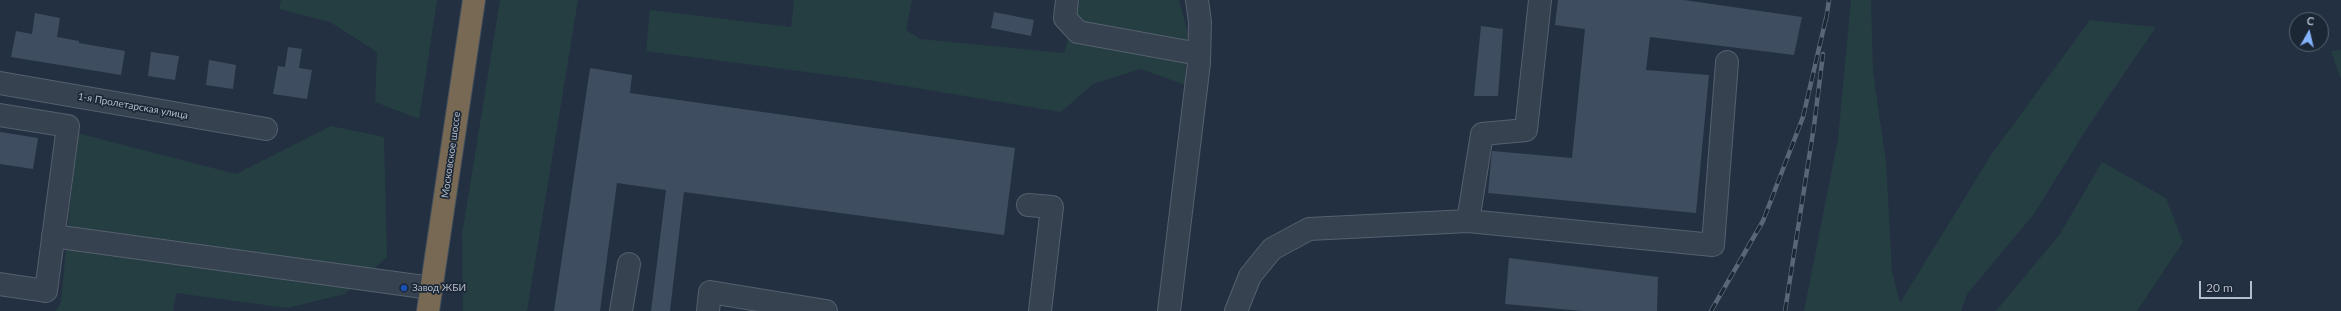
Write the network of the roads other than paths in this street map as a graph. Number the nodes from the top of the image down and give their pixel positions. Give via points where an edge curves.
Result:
1 (474, 0) edge
2 (1067, 0) edge
3 (1197, 0) edge
4 (1540, 0) edge
5 (1199, 54) junction
6 (1727, 62) dead end
7 (0, 83) edge
8 (0, 115) edge
9 (266, 129) dead end
10 (1028, 205) dead end
11 (1468, 221) junction
12 (53, 236) junction
13 (629, 264) dead end
14 (0, 284) edge
15 (431, 288) junction
16 (428, 311) edge
17 (621, 311) edge
18 (708, 311) edge
19 (826, 311) edge
20 (1040, 311) edge
21 (1169, 311) edge
22 (1236, 311) edge

1 - 15 highway, Московское шоссе
2 - 5 street via 1065,18 1078,32
3 - 5 street via 1200,22
4 - 11 street via 1526,130 1482,134
5 - 21 street
6 - 11 street via 1712,245
7 - 9 street, 1-я Пролетарская улица
8 - 12 street via 68,126
10 - 20 street via 1052,207
11 - 22 street via 1309,230 1272,249 1250,276
12 - 14 street via 46,291
12 - 15 street
13 - 17 street
15 - 16 highway, Московское шоссе
18 - 19 street via 710,292

